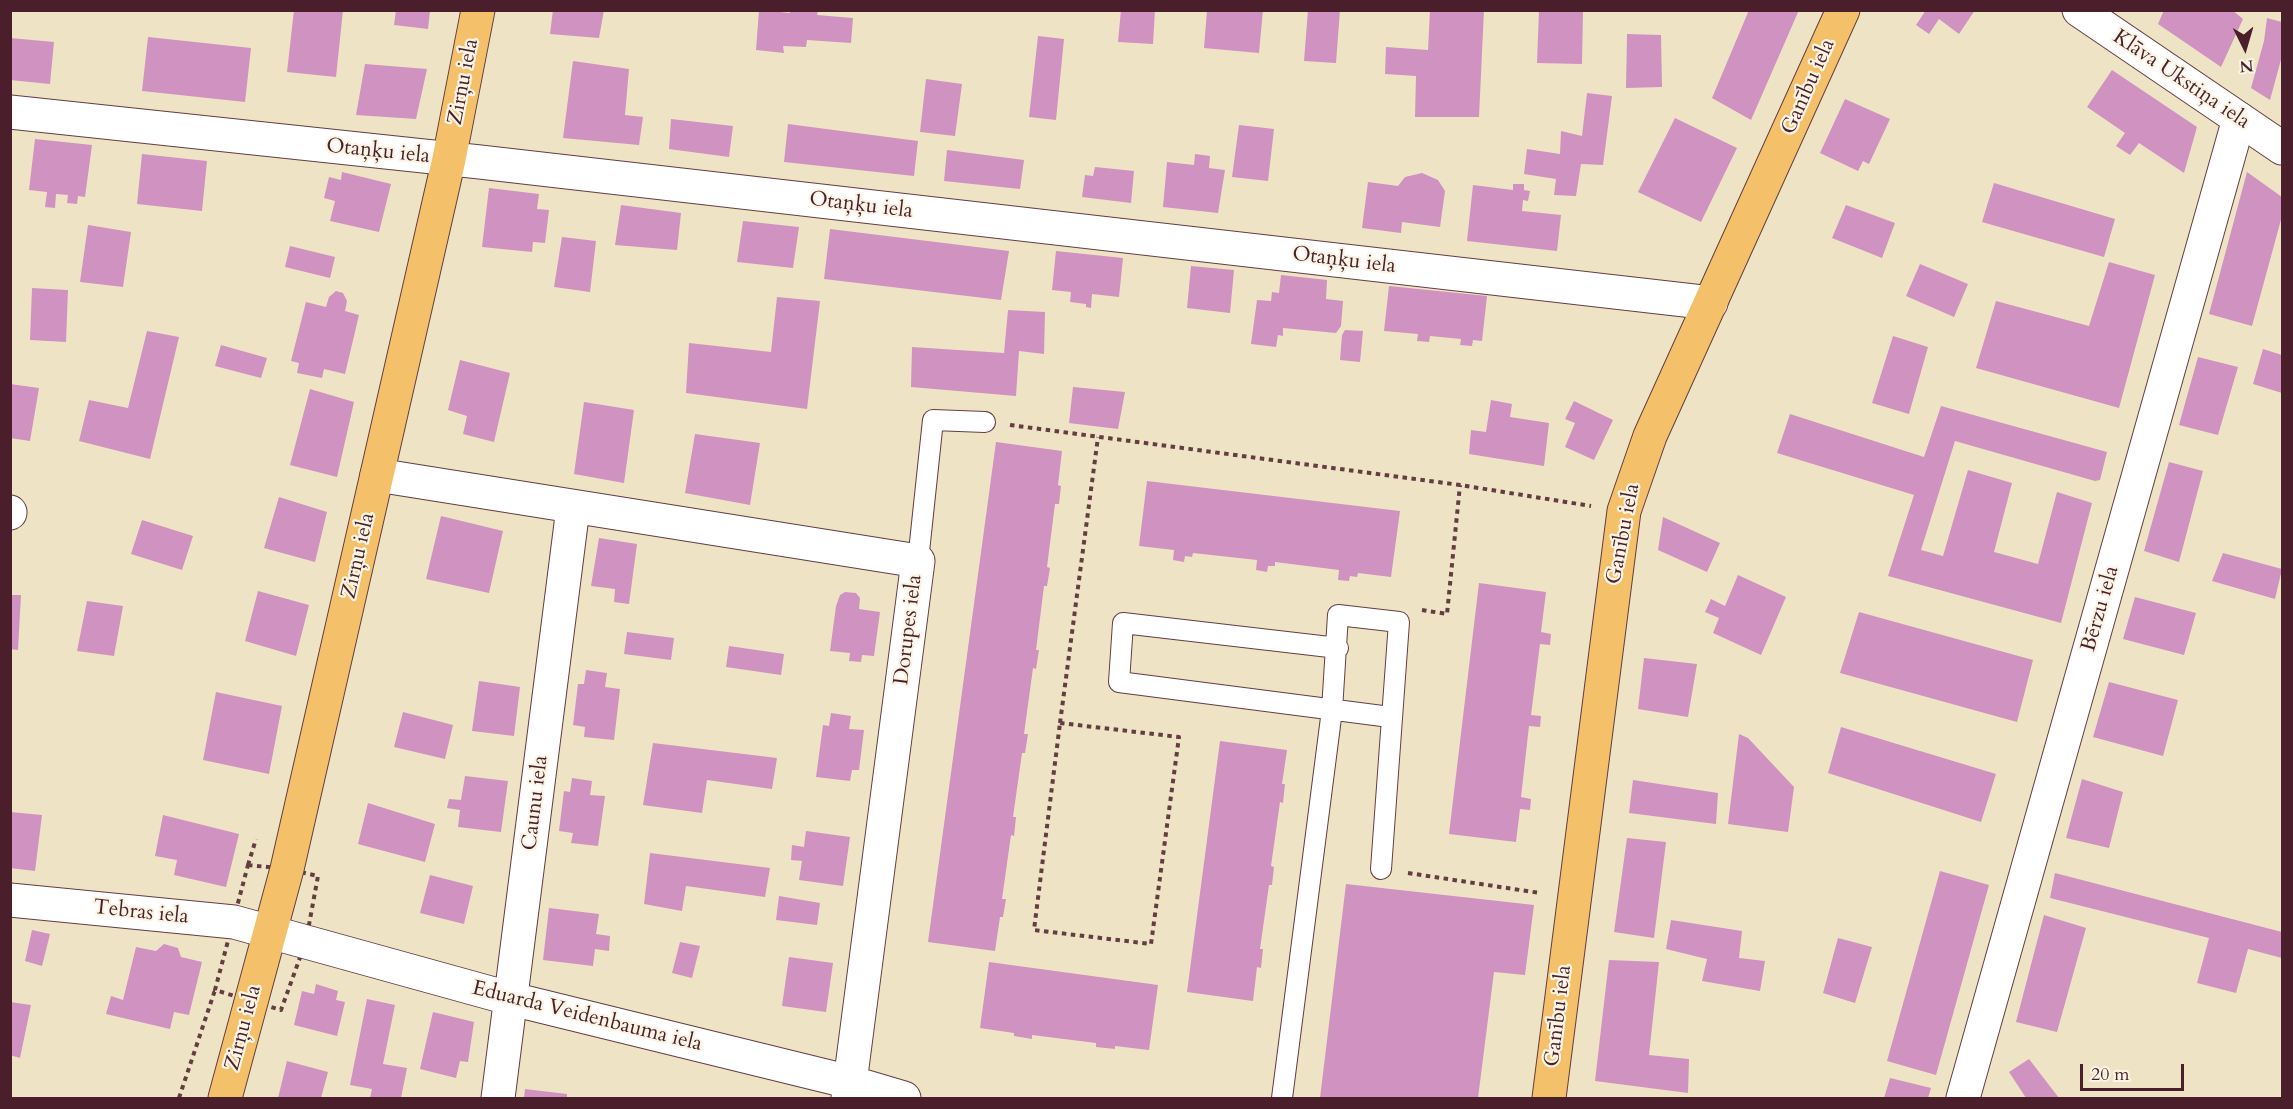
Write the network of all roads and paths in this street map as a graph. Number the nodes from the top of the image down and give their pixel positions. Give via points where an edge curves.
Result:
1 (478, 10) edge
2 (1843, 10) edge
3 (2079, 10) edge
4 (10, 112) edge
5 (2239, 119) junction
6 (2283, 148) edge
7 (449, 159) junction
8 (1711, 303) junction
9 (985, 422) joint
10 (1098, 437) junction
11 (377, 475) junction
12 (1461, 485) junction
13 (573, 508) junction
14 (1624, 511) junction
15 (918, 561) junction
16 (1399, 622) junction
17 (1338, 648) junction
18 (1332, 710) junction
19 (1390, 717) junction
20 (1060, 723) junction
21 (1381, 869) joint
22 (1574, 898) junction
23 (10, 900) edge
24 (271, 932) junction
25 (214, 990) dead end
26 (512, 999) junction
27 (849, 1090) edge
28 (179, 1098) edge
29 (225, 1098) edge
30 (498, 1098) edge
31 (904, 1098) edge
32 (1282, 1098) edge
33 (1549, 1098) edge
34 (1963, 1098) edge

1 - 7 highway, Zirņu iela
2 - 8 highway, Ganību iela
3 - 5 street, Klāva Ukstiņa iela
4 - 7 street, Otaņķu iela
5 - 6 street, Klāva Ukstiņa iela
5 - 34 street, Bērzu iela
7 - 8 street, Otaņķu iela
7 - 11 highway, Zirņu iela
8 - 14 highway, Ganību iela via 1650,436
9 - 10 path
9 - 15 lane via 933,420
10 - 12 path
10 - 20 path
11 - 13 street, Dorupes iela
11 - 24 highway, Zirņu iela
12 - 14 path
12 - 16 path via 1447,614 1400,607
13 - 15 street, Dorupes iela
13 - 26 street, Caunu iela
14 - 22 highway, Ganību iela
15 - 27 street, Dorupes iela
16 - 17 lane via 1338,615
16 - 19 lane
17 - 18 lane
17 - 18 lane via 1123,623 1119,682
18 - 19 lane
18 - 32 lane
19 - 21 lane
20 - 20 path via 1179,737 1151,944 1034,930
21 - 22 path
22 - 33 highway, Ganību iela
23 - 24 street, Tebras iela via 234,922
24 - 26 street, Eduarda Veidenbauma iela
24 - 29 highway, Zirņu iela
25 - 28 path
26 - 27 street, Eduarda Veidenbauma iela
26 - 30 street, Caunu iela
27 - 31 street, Eduarda Veidenbauma iela

